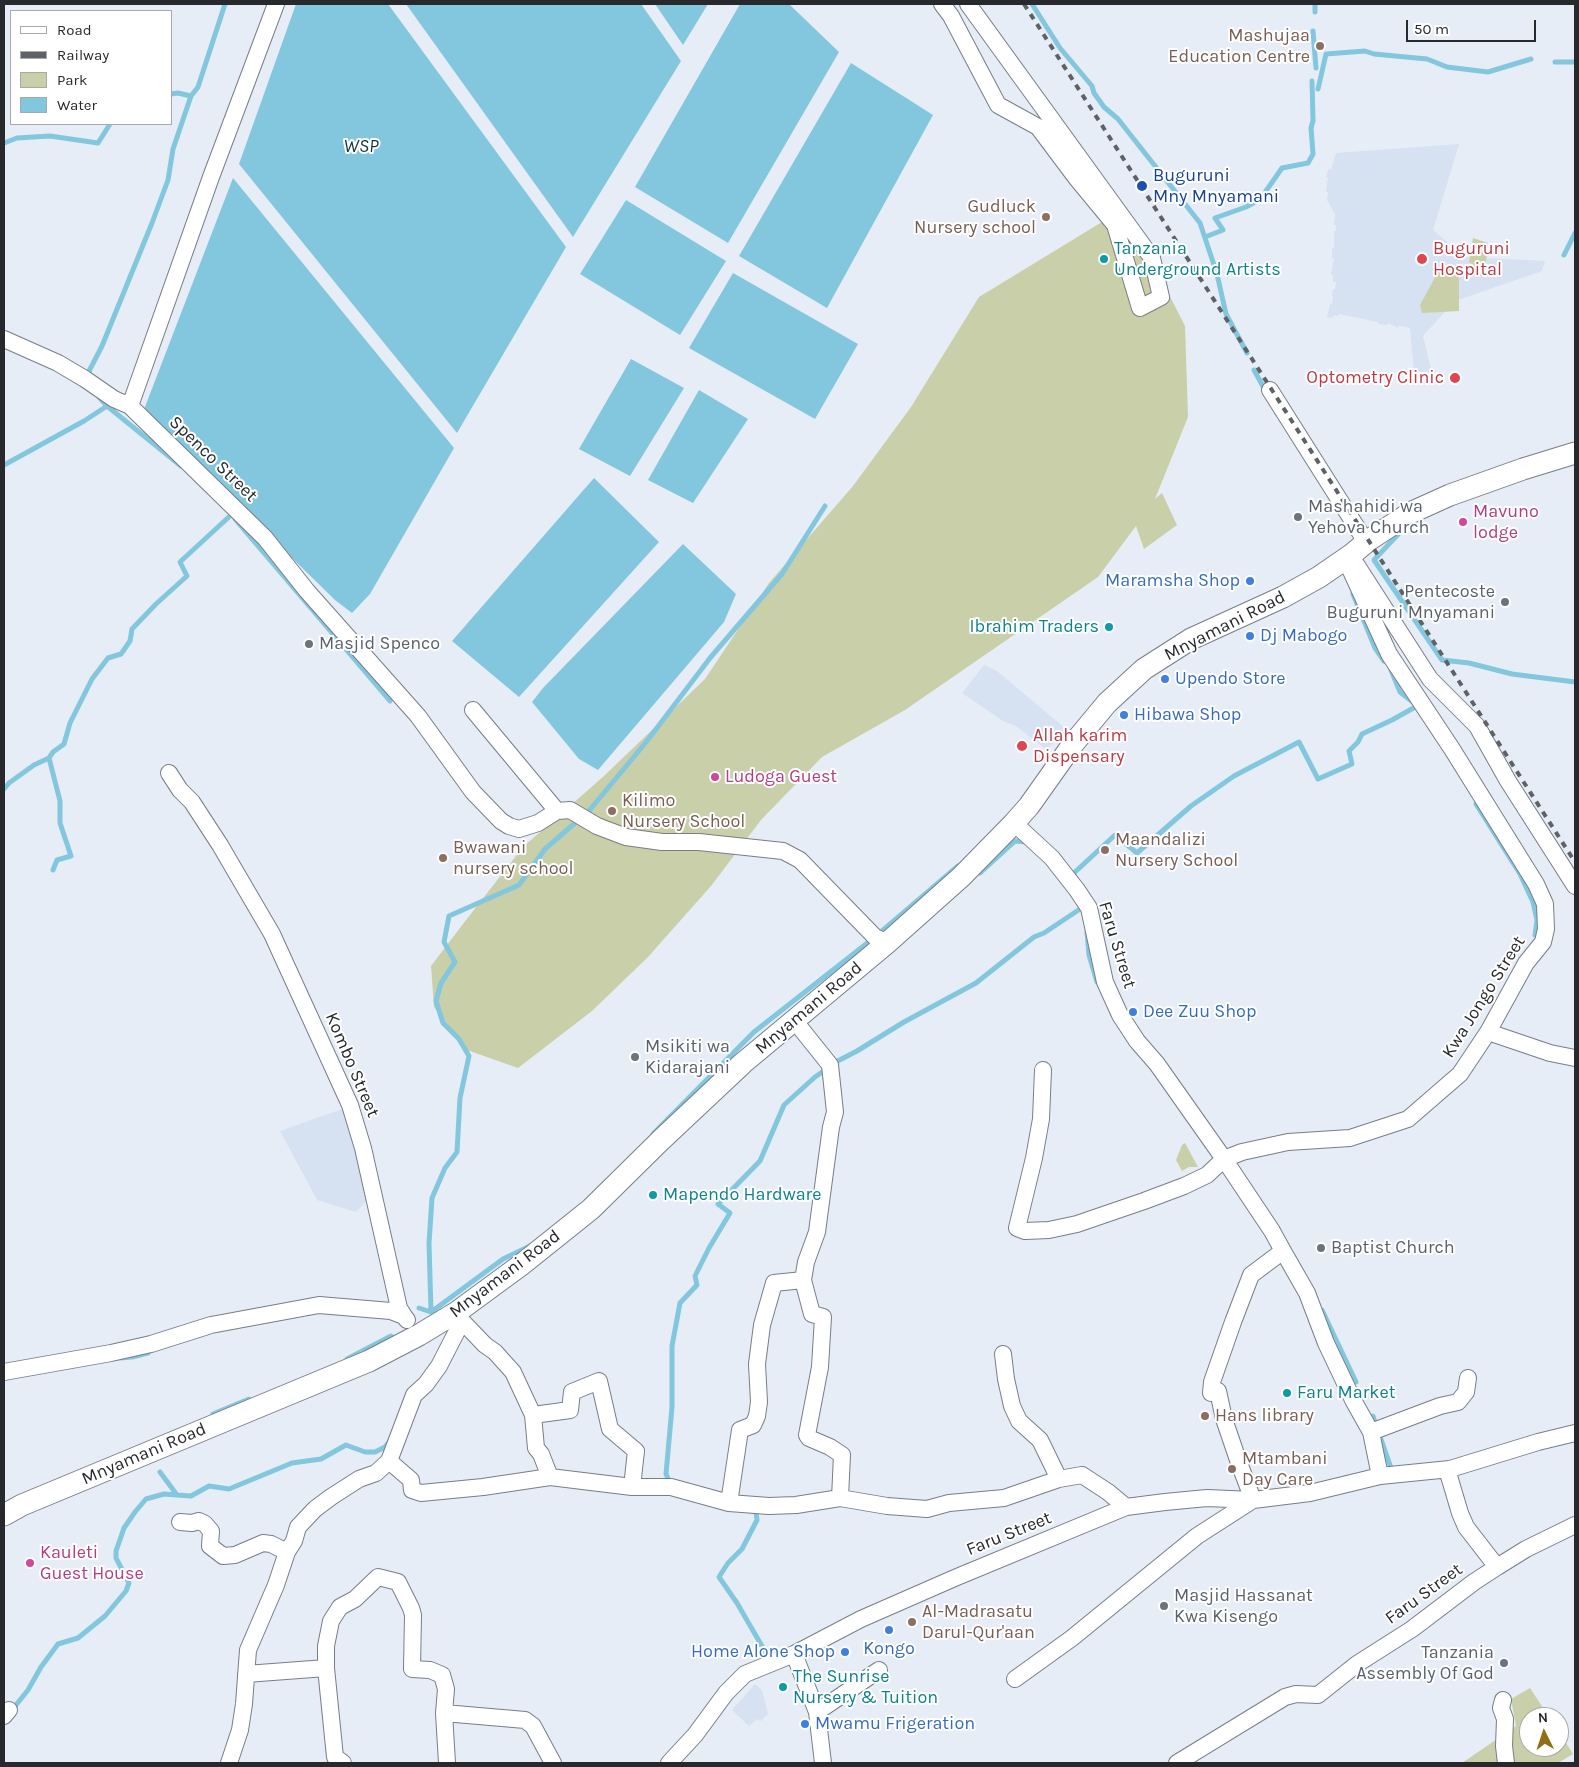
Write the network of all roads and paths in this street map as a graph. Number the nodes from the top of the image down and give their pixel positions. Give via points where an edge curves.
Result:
1 (276, 4) edge
2 (942, 4) edge
3 (968, 4) edge
4 (4, 339) edge
5 (1270, 390) dead end
6 (130, 406) junction
7 (1575, 453) edge
8 (1354, 553) junction
9 (473, 710) dead end
10 (169, 773) dead end
11 (558, 811) junction
12 (1014, 823) junction
13 (1575, 886) edge
14 (887, 943) junction
15 (794, 1020) junction
16 (1488, 1032) junction
17 (1575, 1058) edge
18 (1043, 1070) dead end
19 (1224, 1159) junction
20 (1283, 1251) junction
21 (803, 1280) junction
22 (459, 1315) junction
23 (404, 1316) junction
24 (419, 1335) junction
25 (1003, 1354) dead end
26 (4, 1372) edge
27 (1468, 1378) dead end
28 (533, 1415) junction
29 (1371, 1432) junction
30 (1575, 1434) edge
31 (389, 1461) junction
32 (1450, 1469) junction
33 (1380, 1476) junction
34 (550, 1477) junction
35 (1059, 1479) junction
36 (632, 1487) junction
37 (840, 1498) junction
38 (1253, 1500) junction
39 (729, 1503) junction
40 (1126, 1507) junction
41 (4, 1515) edge
42 (180, 1522) dead end
43 (1575, 1525) edge
44 (287, 1552) junction
45 (1497, 1567) junction
46 (794, 1654) junction
47 (326, 1668) junction
48 (879, 1670) dead end
49 (246, 1674) junction
50 (1015, 1679) dead end
51 (1503, 1700) dead end
52 (444, 1712) junction
53 (817, 1712) junction
54 (229, 1763) edge
55 (343, 1763) edge
56 (447, 1763) edge
57 (553, 1763) edge
58 (669, 1763) edge
59 (823, 1763) edge
60 (1177, 1763) edge
61 (1506, 1763) edge

1 - 6 street
2 - 3 street via 998,105 1038,127 1115,225 1140,308 1161,298 1152,258
4 - 6 street, Spenco Street via 58,363
5 - 8 street
6 - 11 street, Spenco Street via 265,538 307,591 418,716 473,792 500,821 519,829
7 - 8 street, Mnyamani Road via 1522,468 1410,513
8 - 12 street, Mnyamani Road via 1283,597 1191,639 1144,669 1107,703
8 - 13 street via 1430,678 1478,726 1508,781
8 - 16 street, Kwa Jongo Street via 1350,571 1388,654 1452,749 1536,884 1545,904 1543,942 1526,963
9 - 11 street
10 - 23 street, Kombo Street via 220,845 272,934 350,1105 364,1148 399,1308
11 - 14 street via 570,810 626,837 783,851 800,860 875,936
12 - 14 street, Mnyamani Road via 961,877
12 - 19 street, Faru Street via 1052,858 1089,908 1104,982 1120,1015
14 - 15 street, Mnyamani Road
15 - 21 street via 830,1064 835,1112 816,1232
15 - 22 street, Mnyamani Road via 660,1140 591,1209
16 - 17 street
16 - 19 street, Kwa Jongo Street via 1460,1074 1408,1119 1350,1138 1288,1142
18 - 19 street via 1041,1119 1017,1228 1049,1230 1077,1224 1184,1186 1207,1175
19 - 20 street, Faru Street
20 - 29 street, Faru Street via 1307,1293 1326,1343
20 - 38 street via 1251,1275 1210,1393 1218,1391 1232,1444
21 - 37 street via 812,1314 822,1317 820,1367 806,1435 842,1455
21 - 39 street via 774,1283 762,1325 757,1364 757,1416 752,1425 740,1430
22 - 24 street, Mnyamani Road
22 - 28 street via 513,1372
22 - 31 street via 458,1329 439,1366 414,1396
23 - 24 street, Kombo Street
23 - 26 street via 391,1311 318,1305 211,1325 111,1353
24 - 41 street, Mnyamani Road via 369,1362
25 - 35 street via 1012,1406 1019,1421 1040,1440
27 - 29 street via 1466,1392 1458,1402
28 - 34 street via 536,1448
28 - 36 street via 570,1410 572,1392 599,1381 610,1428 636,1451
29 - 33 street, Faru Street
30 - 32 street, Faru Street
31 - 34 street via 411,1480 412,1490 421,1493
31 - 44 street via 376,1473 359,1479 315,1509 298,1527
32 - 33 street, Faru Street
32 - 45 street via 1449,1476 1466,1527
33 - 38 street, Faru Street via 1310,1493
34 - 36 street
35 - 37 street via 1004,1498 949,1503 927,1509
35 - 40 street via 1082,1475
36 - 39 street via 671,1487
37 - 39 street via 796,1505
38 - 40 street, Faru Street via 1207,1498
38 - 50 street, Faru Street via 1197,1536 1072,1638
40 - 46 street, Faru Street via 869,1615
42 - 44 street via 192,1524 199,1521 205,1524 211,1530 210,1546 223,1556 235,1555 263,1543
43 - 45 street, Faru Street
44 - 49 street via 248,1650
45 - 60 street, Faru Street via 1412,1629 1357,1664 1318,1695 1285,1697
46 - 53 street
46 - 58 street, Faru Street via 746,1674 736,1682
47 - 49 street
47 - 52 street via 331,1621 340,1607 355,1599 378,1577 398,1582 411,1608 412,1669 430,1670 442,1675 446,1688
47 - 55 street via 334,1757
48 - 53 street
49 - 54 street via 240,1730
51 - 61 street
52 - 56 street
52 - 57 street via 525,1720 533,1726
53 - 59 street

